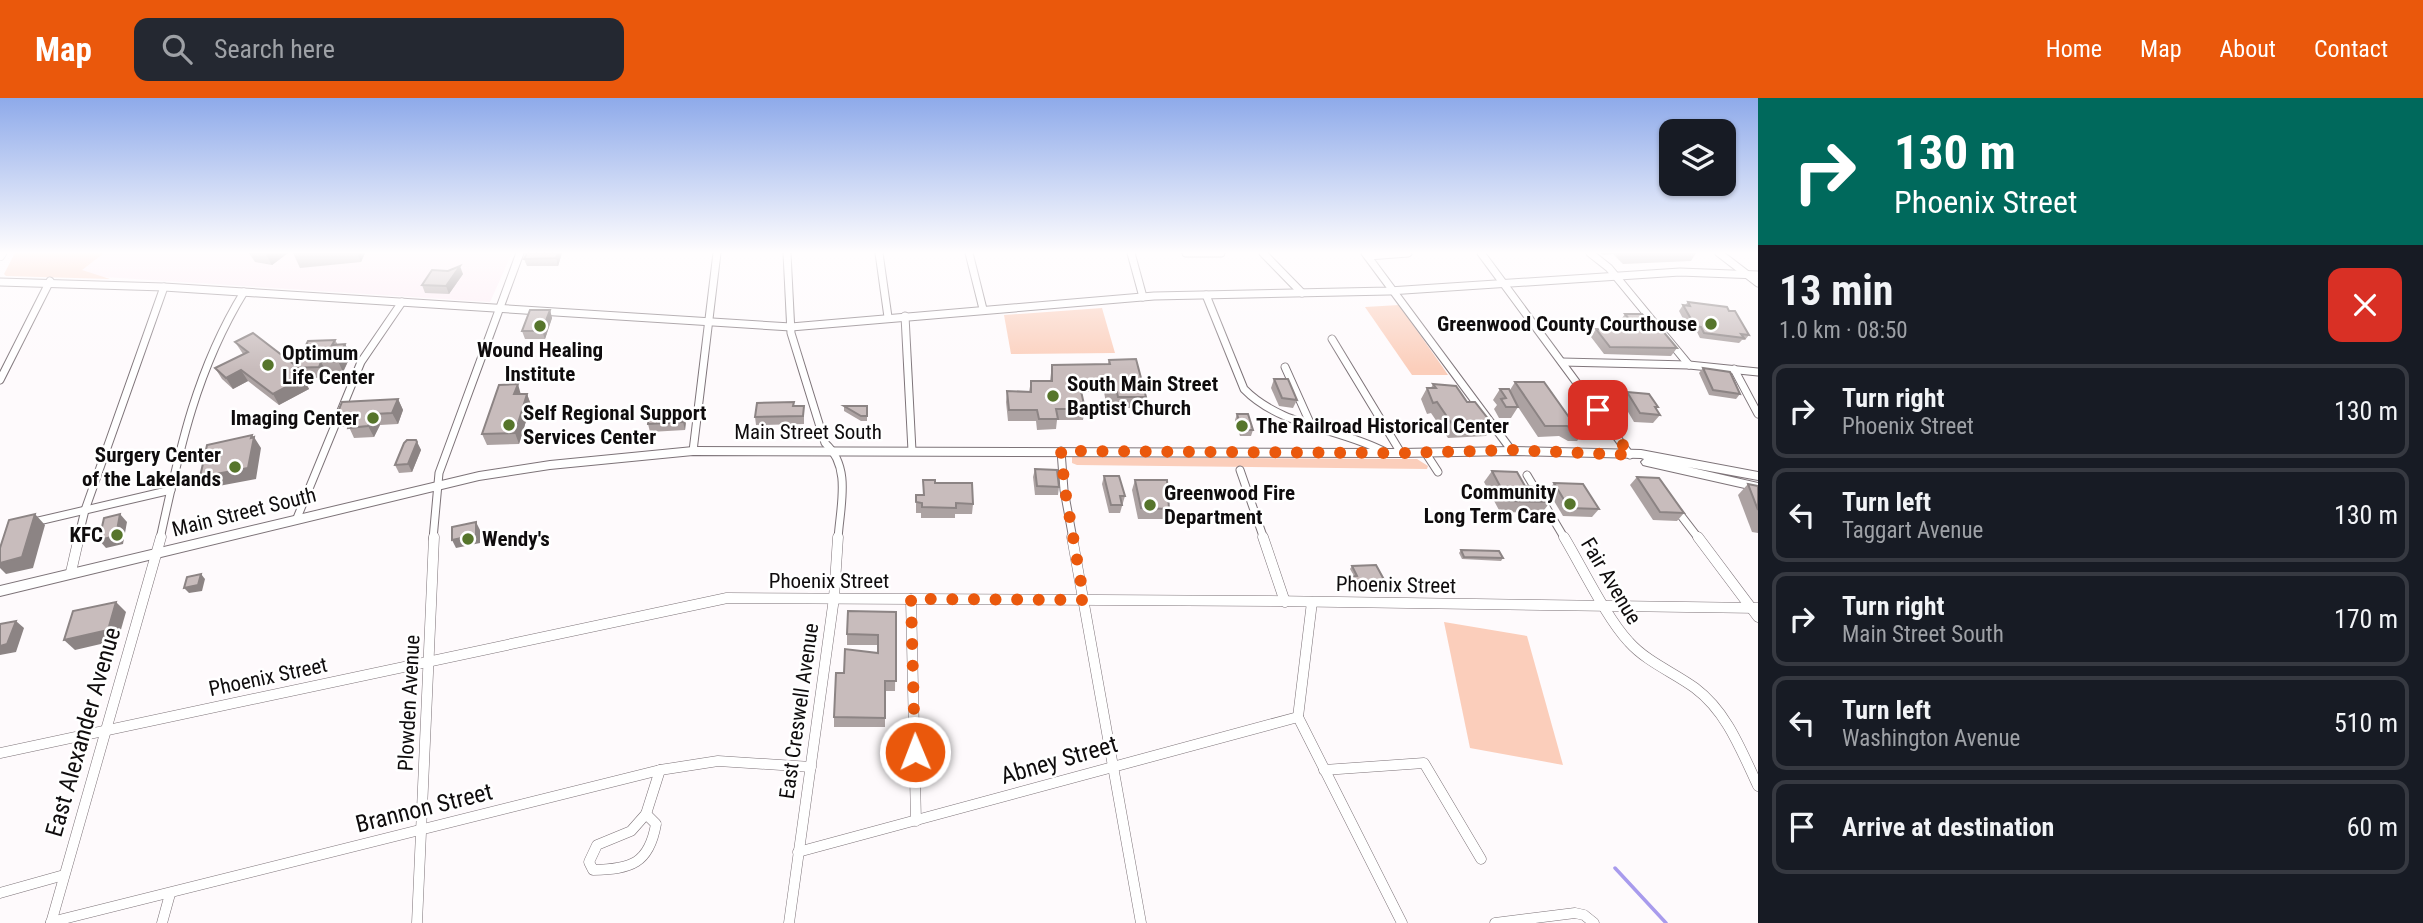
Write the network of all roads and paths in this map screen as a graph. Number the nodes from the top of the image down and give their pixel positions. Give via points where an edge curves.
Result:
1 (1394, 291) edge
2 (45, 292) edge
3 (162, 292) edge
4 (236, 292) edge
5 (244, 292) junction
6 (505, 292) edge
7 (713, 292) edge
8 (789, 292) edge
9 (884, 292) edge
10 (979, 292) edge
11 (1142, 292) edge
12 (1371, 292) edge
13 (1509, 292) edge
14 (1628, 292) edge
15 (1302, 293) joint
16 (1206, 295) junction
17 (1143, 297) junction
18 (402, 302) junction
19 (499, 308) junction
20 (983, 309) junction
21 (905, 316) junction
22 (888, 317) junction
23 (709, 322) junction
24 (790, 327) junction
25 (1332, 339) dead end
26 (1562, 362) junction
27 (1689, 365) junction
28 (1285, 367) dead end
29 (1734, 369) junction
30 (1758, 372) edge
31 (0, 380) edge
32 (1758, 414) edge
33 (1311, 425) junction
34 (1512, 450) junction
35 (693, 451) junction
36 (834, 451) junction
37 (912, 451) junction
38 (1061, 451) junction
39 (1425, 452) junction
40 (1385, 453) junction
41 (1401, 453) junction
42 (1630, 455) junction
43 (1240, 470) dead end
44 (1438, 472) dead end
45 (1527, 475) dead end
46 (1758, 476) edge
47 (438, 485) junction
48 (1758, 486) edge
49 (171, 490) junction
50 (1674, 506) edge
51 (85, 510) junction
52 (297, 518) junction
53 (24, 524) edge
54 (155, 553) junction
55 (71, 572) junction
56 (0, 591) edge
57 (834, 598) junction
58 (911, 599) junction
59 (1084, 600) junction
60 (1285, 602) junction
61 (1312, 602) junction
62 (1605, 606) junction
63 (1755, 608) edge
64 (1758, 617) edge
65 (429, 660) junction
66 (1298, 717) junction
67 (105, 730) junction
68 (0, 753) edge
69 (811, 767) junction
70 (1113, 767) junction
71 (1754, 767) edge
72 (660, 769) junction
73 (1324, 769) junction
74 (1758, 786) edge
75 (646, 814) junction
76 (916, 821) junction
77 (421, 831) junction
78 (798, 852) junction
79 (1481, 859) dead end
80 (64, 875) junction
81 (0, 893) edge
82 (170, 894) junction
83 (51, 923) edge
84 (162, 923) edge
85 (417, 923) edge
86 (789, 923) edge
87 (1141, 923) edge
88 (1402, 923) edge
89 (1495, 923) edge
90 (1594, 923) edge

1 - 34 street
2 - 31 street
3 - 51 street
4 - 5 street
5 - 18 street
5 - 49 street, East Alexander Avenue via 205,367
6 - 19 street, Plowden Avenue
7 - 23 street
8 - 24 street, East Creswell Avenue
9 - 22 street
10 - 20 street
11 - 17 street
12 - 15 street
13 - 26 street
14 - 27 street
15 - 16 street
16 - 17 street
16 - 33 street via 1246,393
17 - 20 street
18 - 19 street
18 - 52 street via 360,362
19 - 23 street
19 - 47 street, Plowden Avenue
20 - 21 street
21 - 22 street
21 - 37 street
22 - 24 street
23 - 24 street
23 - 35 street
24 - 36 street, East Creswell Avenue via 825,443
25 - 41 street
26 - 27 street
26 - 42 street
27 - 29 street
28 - 33 street
29 - 30 street
29 - 32 street
33 - 40 street via 1371,442
34 - 39 main road, Main Street South
34 - 42 main road, Main Street South
35 - 36 main road, Main Street South
35 - 47 main road, Main Street South via 550,465
36 - 37 main road, Main Street South
36 - 57 street, East Creswell Avenue via 843,469
37 - 38 main road, Main Street South
38 - 40 main road, Main Street South
38 - 59 street
39 - 41 main road, Main Street South
39 - 44 street
40 - 41 main road, Main Street South
42 - 46 main road, Main Street South via 1665,457
42 - 48 main road, Main Street South via 1664,467
43 - 60 street
45 - 62 street, Fair Avenue
47 - 52 main road, Main Street South
47 - 65 street, Plowden Avenue
49 - 51 street
49 - 54 street, East Alexander Avenue
50 - 63 street
51 - 53 street
51 - 55 street
52 - 54 main road, Main Street South
54 - 55 main road, Main Street South
54 - 67 street, East Alexander Avenue
55 - 56 main road, Main Street South
57 - 58 street, Phoenix Street
57 - 65 street, Phoenix Street via 712,600
57 - 69 street, East Creswell Avenue
58 - 59 street, Phoenix Street
58 - 76 street
59 - 60 street, Phoenix Street
59 - 70 street
60 - 61 street, Phoenix Street
61 - 62 street, Phoenix Street
61 - 66 street
62 - 63 street, Phoenix Street
62 - 71 street, Fair Avenue via 1628,642 1718,710
63 - 64 street
65 - 67 street, Phoenix Street
65 - 77 street, Plowden Avenue
66 - 70 street, Abney Street
66 - 73 street
67 - 68 street, Phoenix Street
67 - 80 street, East Alexander Avenue
69 - 72 street, Brannon Street via 719,761
69 - 78 street, East Creswell Avenue
70 - 76 street, Abney Street
70 - 87 street
71 - 74 street, Fair Avenue
72 - 75 street
72 - 77 street, Brannon Street
73 - 79 street via 1423,763
73 - 88 street
75 - 75 street via 656,824 654,839 639,862 593,870 589,862 597,845 631,831
76 - 78 street, Abney Street
77 - 82 street, Brannon Street
77 - 85 street, Plowden Avenue
78 - 86 street, East Creswell Avenue
80 - 81 street
80 - 83 street, East Alexander Avenue
82 - 83 street, Brannon Street
82 - 84 street
89 - 90 street via 1575,913

